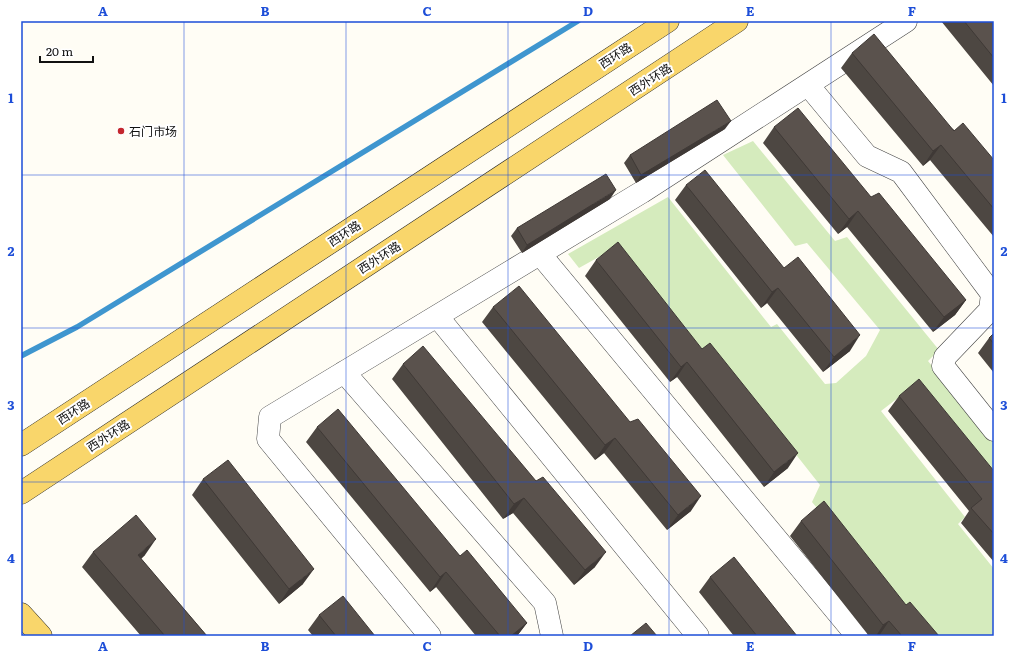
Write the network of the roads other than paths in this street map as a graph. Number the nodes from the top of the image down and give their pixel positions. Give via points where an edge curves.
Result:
1 (668, 21) edge
2 (737, 21) edge
3 (906, 21) edge
4 (808, 84) junction
5 (540, 254) junction
6 (437, 316) junction
7 (344, 372) junction
8 (994, 430) edge
9 (21, 445) edge
10 (21, 493) edge
11 (21, 614) edge
12 (41, 636) edge
13 (430, 636) edge
14 (552, 636) edge
15 (698, 636) edge
16 (856, 636) edge

1 - 9 main road, 西环路
2 - 10 main road, 西外环路
3 - 4 lane
4 - 5 lane via 642,192
4 - 8 lane via 867,156 901,172 992,294 990,310 945,357 943,366
5 - 6 lane
5 - 16 lane
6 - 7 lane
6 - 15 lane
7 - 13 lane via 270,417 268,439
7 - 14 lane via 545,603
11 - 12 main road

